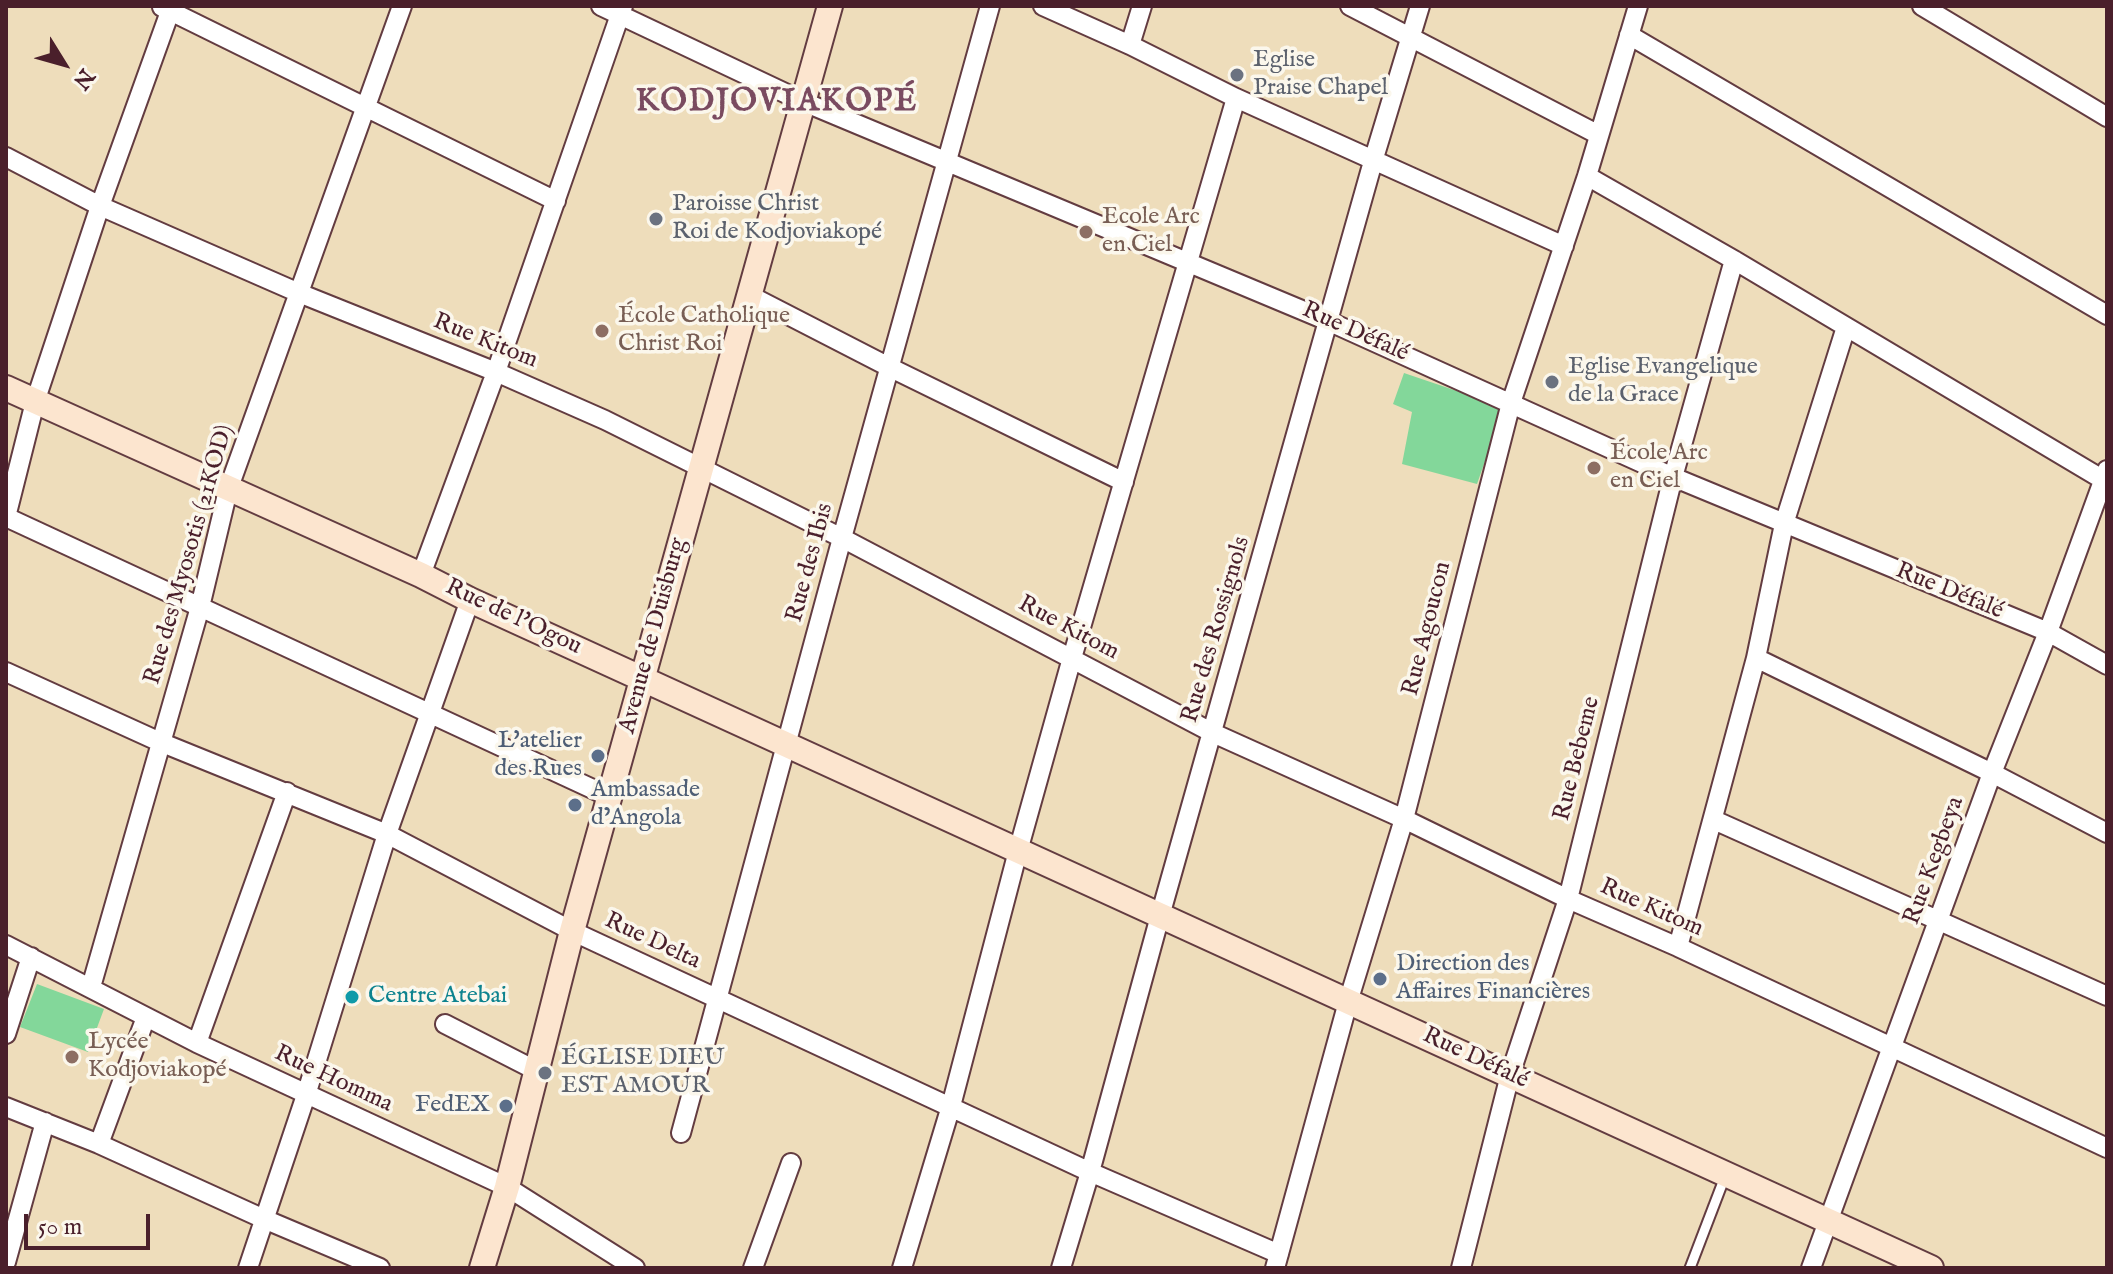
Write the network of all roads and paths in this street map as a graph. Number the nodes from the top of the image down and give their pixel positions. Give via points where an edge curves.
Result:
1 (402, 6) edge
2 (601, 6) edge
3 (830, 6) edge
4 (990, 6) edge
5 (1043, 6) edge
6 (1142, 6) edge
7 (1350, 6) edge
8 (1420, 6) edge
9 (1638, 6) edge
10 (1922, 6) edge
11 (167, 8) edge
12 (621, 11) edge
13 (1629, 35) junction
14 (1411, 37) junction
15 (1130, 45) junction
16 (1236, 98) junction
17 (804, 102) junction
18 (365, 107) junction
19 (2107, 117) edge
20 (1599, 135) junction
21 (6, 157) edge
22 (1374, 158) junction
23 (948, 161) junction
24 (1587, 176) junction
25 (556, 201) junction
26 (100, 206) junction
27 (1564, 246) junction
28 (1734, 260) junction
29 (1189, 263) junction
30 (299, 293) junction
31 (751, 296) junction
32 (2107, 315) edge
33 (1328, 321) junction
34 (1846, 327) junction
35 (891, 368) junction
36 (496, 372) junction
37 (6, 388) edge
38 (35, 402) junction
39 (1511, 403) junction
40 (701, 468) junction
41 (1673, 477) junction
42 (2106, 477) edge
43 (1124, 482) junction
44 (228, 490) junction
45 (6, 517) edge
46 (1784, 524) junction
47 (842, 538) junction
48 (421, 575) junction
49 (470, 600) junction
50 (200, 607) junction
51 (2048, 632) junction
52 (1072, 658) junction
53 (1756, 658) junction
54 (2107, 665) edge
55 (6, 672) edge
56 (643, 679) junction
57 (430, 714) junction
58 (1213, 733) junction
59 (160, 742) junction
60 (788, 746) junction
61 (1992, 773) junction
62 (287, 792) junction
63 (610, 797) junction
64 (1404, 819) junction
65 (1714, 820) junction
66 (2107, 833) edge
67 (387, 834) junction
68 (1018, 851) junction
69 (1568, 899) junction
70 (1160, 916) junction
71 (1940, 920) junction
72 (572, 931) junction
73 (6, 945) edge
74 (1678, 947) junction
75 (31, 957) junction
76 (91, 987) junction
77 (2107, 996) edge
78 (718, 999) junction
79 (1348, 1002) junction
80 (146, 1017) junction
81 (445, 1024) dead end
82 (6, 1034) edge
83 (197, 1043) junction
84 (1892, 1048) junction
85 (535, 1070) junction
86 (1510, 1075) junction
87 (306, 1095) junction
88 (951, 1106) junction
89 (6, 1107) edge
90 (45, 1122) junction
91 (681, 1133) dead end
92 (99, 1144) junction
93 (2107, 1148) edge
94 (791, 1163) dead end
95 (1090, 1172) junction
96 (1726, 1174) junction
97 (507, 1187) junction
98 (264, 1219) junction
99 (1830, 1222) junction
100 (1277, 1261) edge
101 (6, 1262) edge
102 (248, 1268) edge
103 (380, 1268) edge
104 (482, 1268) edge
105 (635, 1268) edge
106 (753, 1268) edge
107 (902, 1268) edge
108 (1061, 1268) edge
109 (1461, 1268) edge
110 (1690, 1268) edge
111 (1811, 1268) edge
112 (1931, 1268) edge

1 - 18 street, Rue des Myosotis (21KOD)
2 - 12 street, Rue Défalé
3 - 17 street, Avenue de Duisburg
4 - 23 street, Rue des Ibis
5 - 15 street
6 - 15 street
7 - 14 street
8 - 14 street, Rue des Rossignols
9 - 13 street, Rue Agoucon
10 - 19 street
11 - 18 street
11 - 26 street
12 - 17 street, Rue Défalé
12 - 25 street
13 - 20 street, Rue Agoucon
13 - 32 street
14 - 20 street
14 - 22 street, Rue des Rossignols
15 - 16 street
16 - 22 street
16 - 29 street
17 - 23 street, Rue Défalé
17 - 31 street, Avenue de Duisburg
18 - 25 street
18 - 30 street, Rue des Myosotis (21KOD)
20 - 24 street, Rue Agoucon
21 - 26 street, Rue Kitom
22 - 27 street
22 - 33 street, Rue des Rossignols
23 - 29 street, Rue Défalé
23 - 35 street, Rue des Ibis
24 - 27 street, Rue Agoucon
24 - 28 street
25 - 36 street
26 - 30 street, Rue Kitom
26 - 38 street
27 - 39 street, Rue Agoucon
28 - 34 street
28 - 41 street, Rue Bebeme
29 - 33 street, Rue Défalé
29 - 43 street
30 - 36 street, Rue Kitom
30 - 44 street, Rue des Myosotis (21KOD)
31 - 35 street
31 - 40 street, Avenue de Duisburg
33 - 39 street, Rue Défalé
33 - 58 street, Rue des Rossignols
34 - 42 street
34 - 46 street
35 - 43 street
35 - 47 street, Rue des Ibis
36 - 40 street, Rue Kitom
36 - 48 street
37 - 38 street, Rue de l'Ogou
38 - 44 street, Rue de l'Ogou
38 - 45 street
39 - 41 street, Rue Défalé
39 - 64 street, Rue Agoucon
40 - 47 street, Rue Kitom
40 - 56 street, Avenue de Duisburg
41 - 46 street, Rue Défalé
41 - 69 street, Rue Bebeme
42 - 51 street, Rue Kegbeya
43 - 52 street
44 - 48 street, Rue de l'Ogou
44 - 50 street, Rue des Myosotis (21KOD)
45 - 50 street
46 - 51 street, Rue Défalé
46 - 53 street
47 - 52 street, Rue Kitom
47 - 60 street, Rue des Ibis
48 - 49 street, Rue de l'Ogou
49 - 56 street, Rue de l'Ogou
49 - 57 street
50 - 57 street
50 - 59 street, Rue des Myosotis (21KOD)
51 - 54 street, Rue Défalé
51 - 61 street, Rue Kegbeya
52 - 58 street, Rue Kitom
52 - 68 street
53 - 61 street
53 - 65 street
55 - 59 street, Rue Delta
56 - 60 street, Rue de l'Ogou
56 - 63 street, Avenue de Duisburg
57 - 63 street
57 - 67 street
58 - 64 street, Rue Kitom
58 - 70 street, Rue des Rossignols
59 - 62 street, Rue Delta
59 - 76 street, Rue des Myosotis (21KOD)
60 - 68 street, Rue de l'Ogou
60 - 78 street, Rue des Ibis
61 - 66 street
61 - 71 street, Rue Kegbeya
62 - 67 street, Rue Delta
62 - 83 street
63 - 72 street, Avenue de Duisburg
64 - 69 street, Rue Kitom
64 - 79 street, Rue Agoucon
65 - 71 street
65 - 74 street
67 - 72 street, Rue Delta
67 - 87 street
68 - 70 street, Rue Défalé
68 - 88 street
69 - 74 street, Rue Kitom
69 - 86 street, Rue Bebeme
70 - 79 street, Rue Défalé
70 - 95 street, Rue des Rossignols
71 - 77 street
71 - 84 street, Rue Kegbeya
72 - 78 street, Rue Delta
72 - 85 street, Avenue de Duisburg
73 - 75 street, Rue Homma
74 - 84 street, Rue Kitom
75 - 76 street, Rue Homma
75 - 82 street
76 - 80 street, Rue Homma
78 - 88 street, Rue Delta
78 - 91 street, Rue des Ibis
79 - 86 street, Rue Défalé
79 - 100 street, Rue Agoucon
80 - 83 street, Rue Homma
80 - 92 street
81 - 85 street
83 - 87 street, Rue Homma
84 - 93 street, Rue Kitom
84 - 99 street, Rue Kegbeya
85 - 97 street, Avenue de Duisburg
86 - 96 street, Rue Défalé
86 - 109 street, Rue Bebeme
87 - 97 street, Rue Homma
87 - 98 street
88 - 95 street, Rue Delta
88 - 107 street
89 - 90 street
90 - 92 street
90 - 101 street
92 - 98 street
94 - 106 street
95 - 100 street, Rue Delta
95 - 108 street, Rue des Rossignols
96 - 99 street, Rue Défalé
96 - 110 lane
97 - 104 street, Avenue de Duisburg
97 - 105 street, Rue Homma
98 - 102 street
98 - 103 street
99 - 111 street, Rue Kegbeya
99 - 112 street, Rue Défalé

